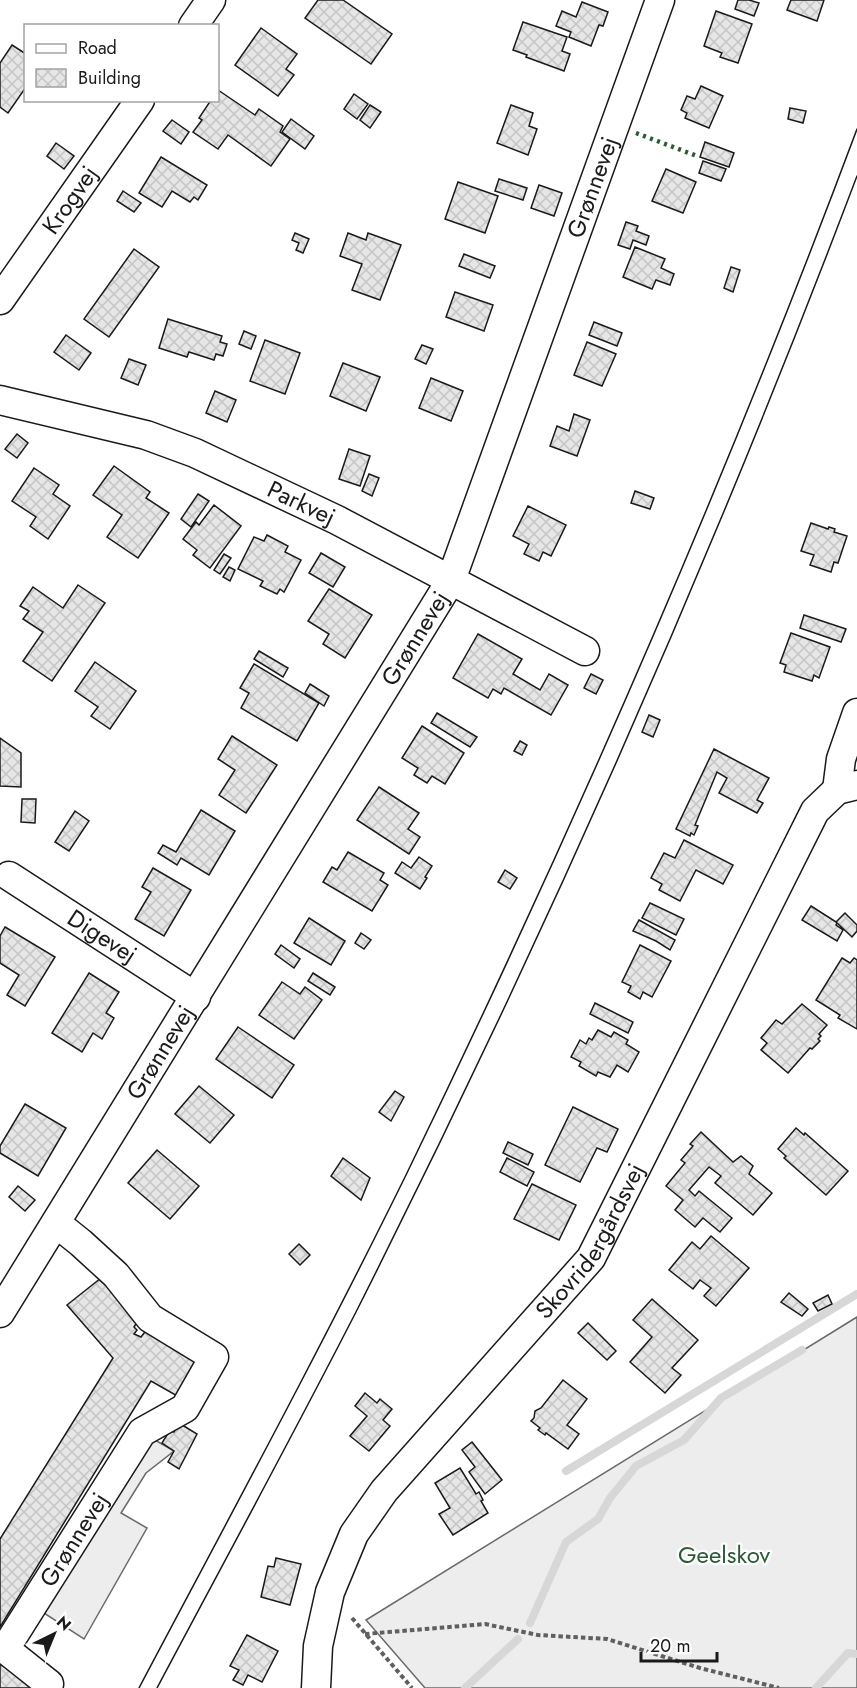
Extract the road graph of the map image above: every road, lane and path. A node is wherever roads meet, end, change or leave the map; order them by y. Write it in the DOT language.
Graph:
graph roads {
  1 [pos="211,0"];
  2 [pos="660,0"];
  3 [pos="194,24"];
  4 [pos="139,102"];
  5 [pos="0,300"];
  6 [pos="0,400"];
  7 [pos="451,580"];
  8 [pos="585,651"];
  9 [pos="857,713"];
  10 [pos="847,787"];
  11 [pos="9,876"];
  12 [pos="196,997"];
  13 [pos="56,1223"];
  14 [pos="1,1308"];
  15 [pos="330,1592"];
  16 [pos="366,1634"];
  17 [pos="47,1688"];
  18 [pos="316,1688"];
  19 [pos="412,1688"];
  20 [pos="778,1688"];
  1 -- 3 [label="street"];
  2 -- 7 [label="street, Grønnevej"];
  4 -- 5 [label="street, Krogvej"];
  6 -- 7 [label="street, Parkvej"];
  7 -- 8 [label="street, Parkvej"];
  7 -- 12 [label="street, Grønnevej"];
  9 -- 10 [label="street"];
  10 -- 15 [label="street, Skovridergårdsvej"];
  11 -- 12 [label="street, Digevej"];
  12 -- 13 [label="street, Grønnevej"];
  13 -- 14 [label="street, Grønnevej"];
  13 -- 17 [label="street, Grønnevej"];
  15 -- 16 [label="path"];
  15 -- 18 [label="street, Skovridergårdsvej"];
  16 -- 19 [label="path"];
  16 -- 20 [label="path"];
}
